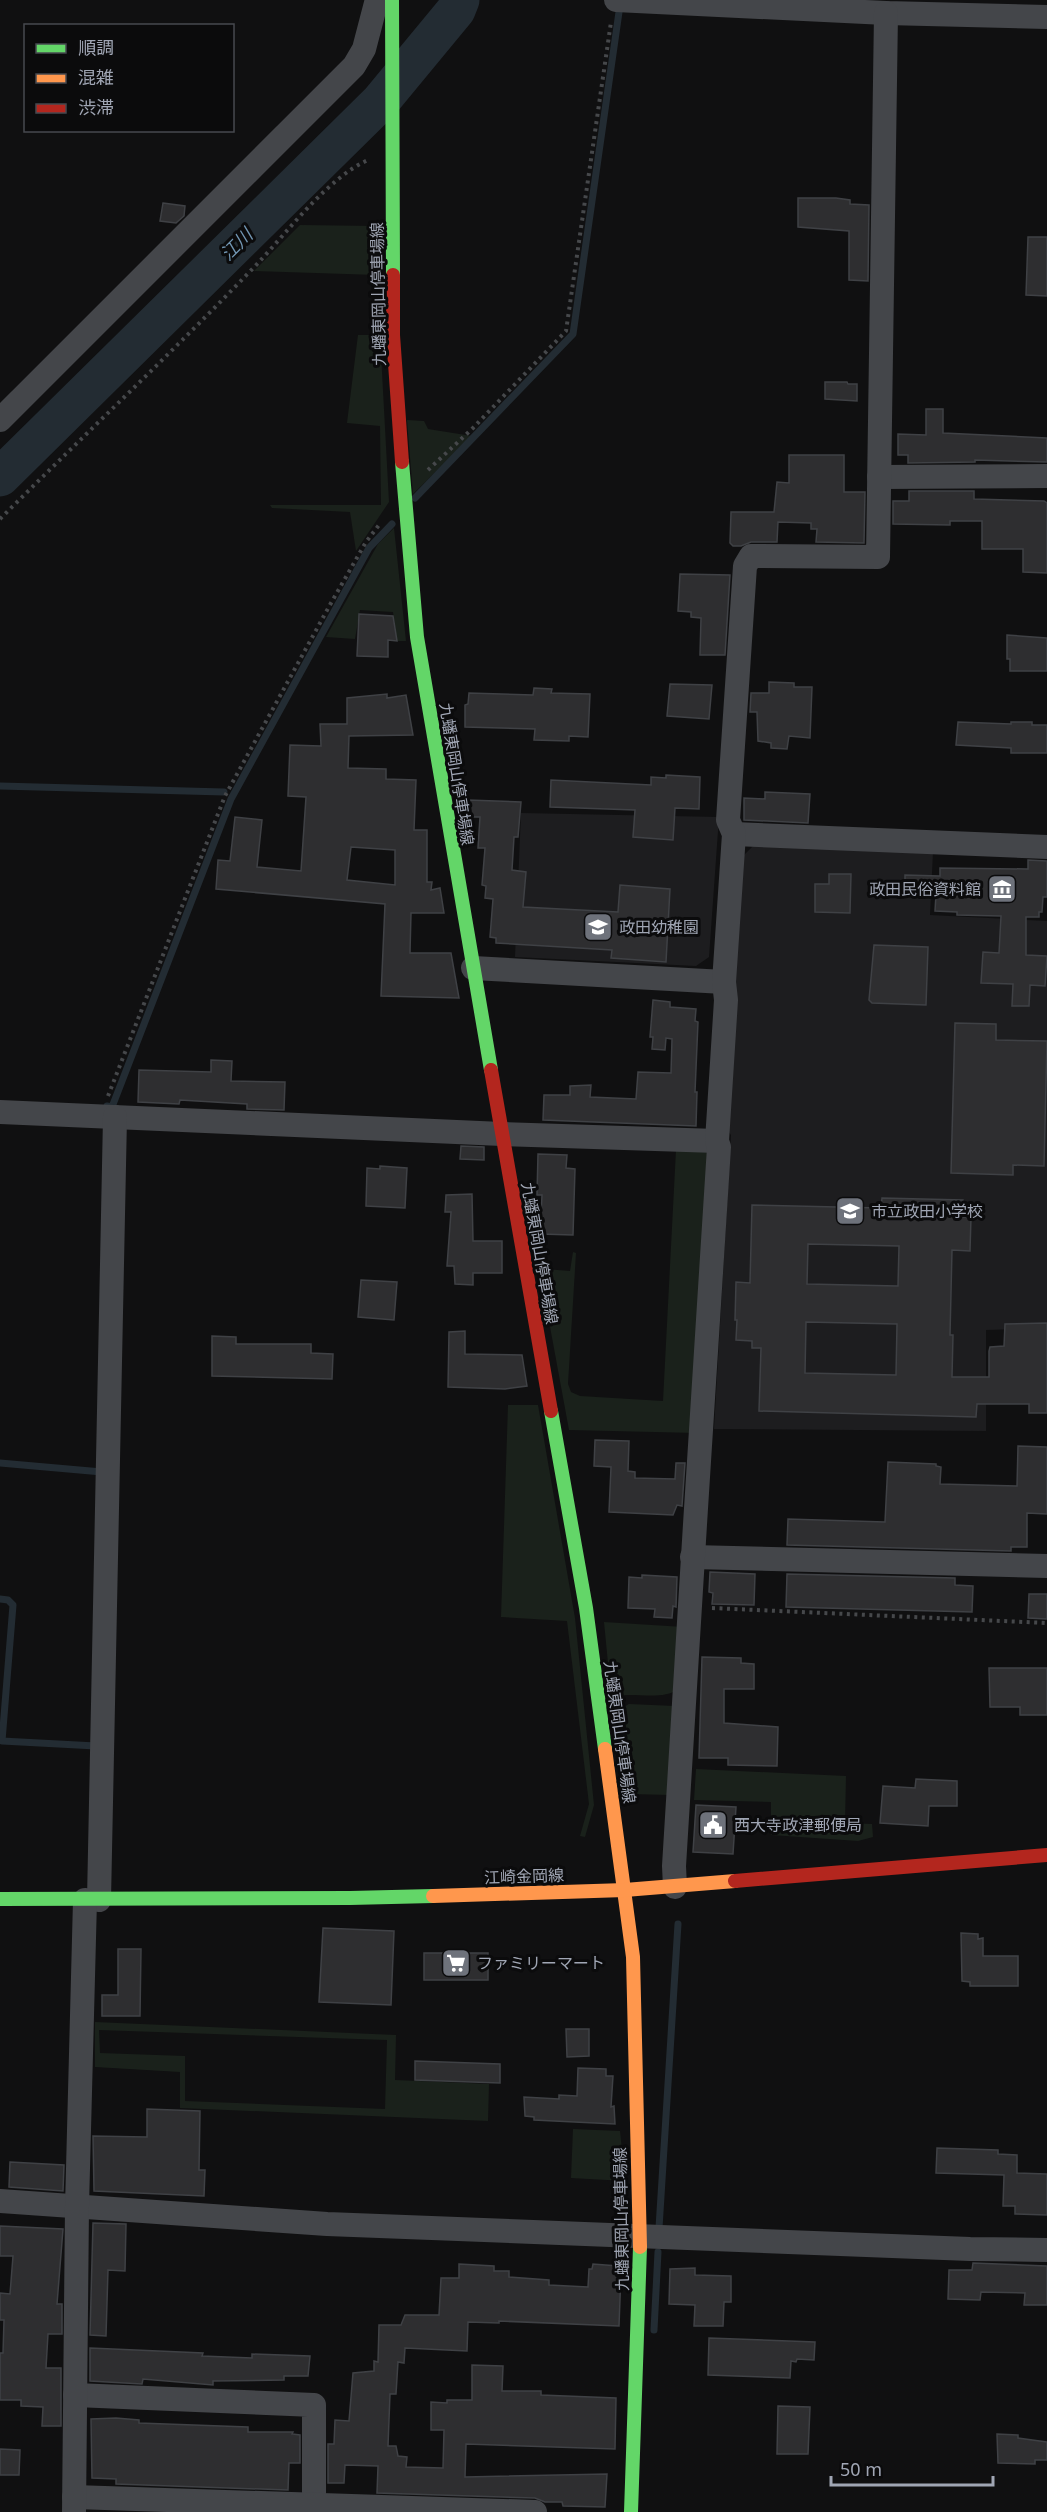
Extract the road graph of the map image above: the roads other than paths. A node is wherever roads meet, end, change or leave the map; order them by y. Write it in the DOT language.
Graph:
graph roads {
  1 [pos="382,0"];
  2 [pos="392,0"];
  3 [pos="614,10"];
  4 [pos="891,13"];
  5 [pos="1047,17"];
  6 [pos="0,420"];
  7 [pos="1047,476"];
  8 [pos="883,477"];
  9 [pos="734,834"];
  10 [pos="1047,847"];
  11 [pos="473,968"];
  12 [pos="724,982"];
  13 [pos="111,1111"];
  14 [pos="0,1112"];
  15 [pos="502,1134"];
  16 [pos="717,1141"];
  17 [pos="698,1557"];
  18 [pos="1047,1566"];
  19 [pos="1047,1855"];
  20 [pos="675,1887"];
  21 [pos="626,1890"];
  22 [pos="0,1899"];
  23 [pos="92,1900"];
  24 [pos="0,2201"];
  25 [pos="77,2207"];
  26 [pos="639,2236"];
  27 [pos="1047,2250"];
  28 [pos="80,2395"];
  29 [pos="77,2501"];
  30 [pos="314,2505"];
  31 [pos="535,2512"];
  32 [pos="631,2512"];
  1 -- 6 [label="street"];
  2 -- 11 [label="main road, 九蟠東岡山停車場線"];
  3 -- 4 [label="street"];
  4 -- 5 [label="street"];
  4 -- 8 [label="street"];
  7 -- 8 [label="street"];
  8 -- 9 [label="street"];
  9 -- 10 [label="street"];
  9 -- 12 [label="street"];
  11 -- 12 [label="street"];
  11 -- 15 [label="main road, 九蟠東岡山停車場線"];
  12 -- 16 [label="street"];
  13 -- 14 [label="street"];
  13 -- 15 [label="street"];
  13 -- 23 [label="street"];
  15 -- 16 [label="street"];
  15 -- 21 [label="main road, 九蟠東岡山停車場線"];
  16 -- 17 [label="street"];
  17 -- 18 [label="street"];
  17 -- 20 [label="street"];
  19 -- 20 [label="main road, 江崎金岡線"];
  20 -- 21 [label="main road, 江崎金岡線"];
  21 -- 23 [label="main road, 江崎金岡線"];
  21 -- 26 [label="main road, 九蟠東岡山停車場線"];
  22 -- 23 [label="main road, 江崎金岡線"];
  23 -- 25 [label="street"];
  24 -- 25 [label="street"];
  25 -- 26 [label="street"];
  25 -- 28 [label="street"];
  26 -- 27 [label="street"];
  26 -- 32 [label="main road, 九蟠東岡山停車場線"];
  28 -- 29 [label="street"];
  28 -- 30 [label="street"];
  29 -- 30 [label="street"];
  30 -- 31 [label="street"];
}
